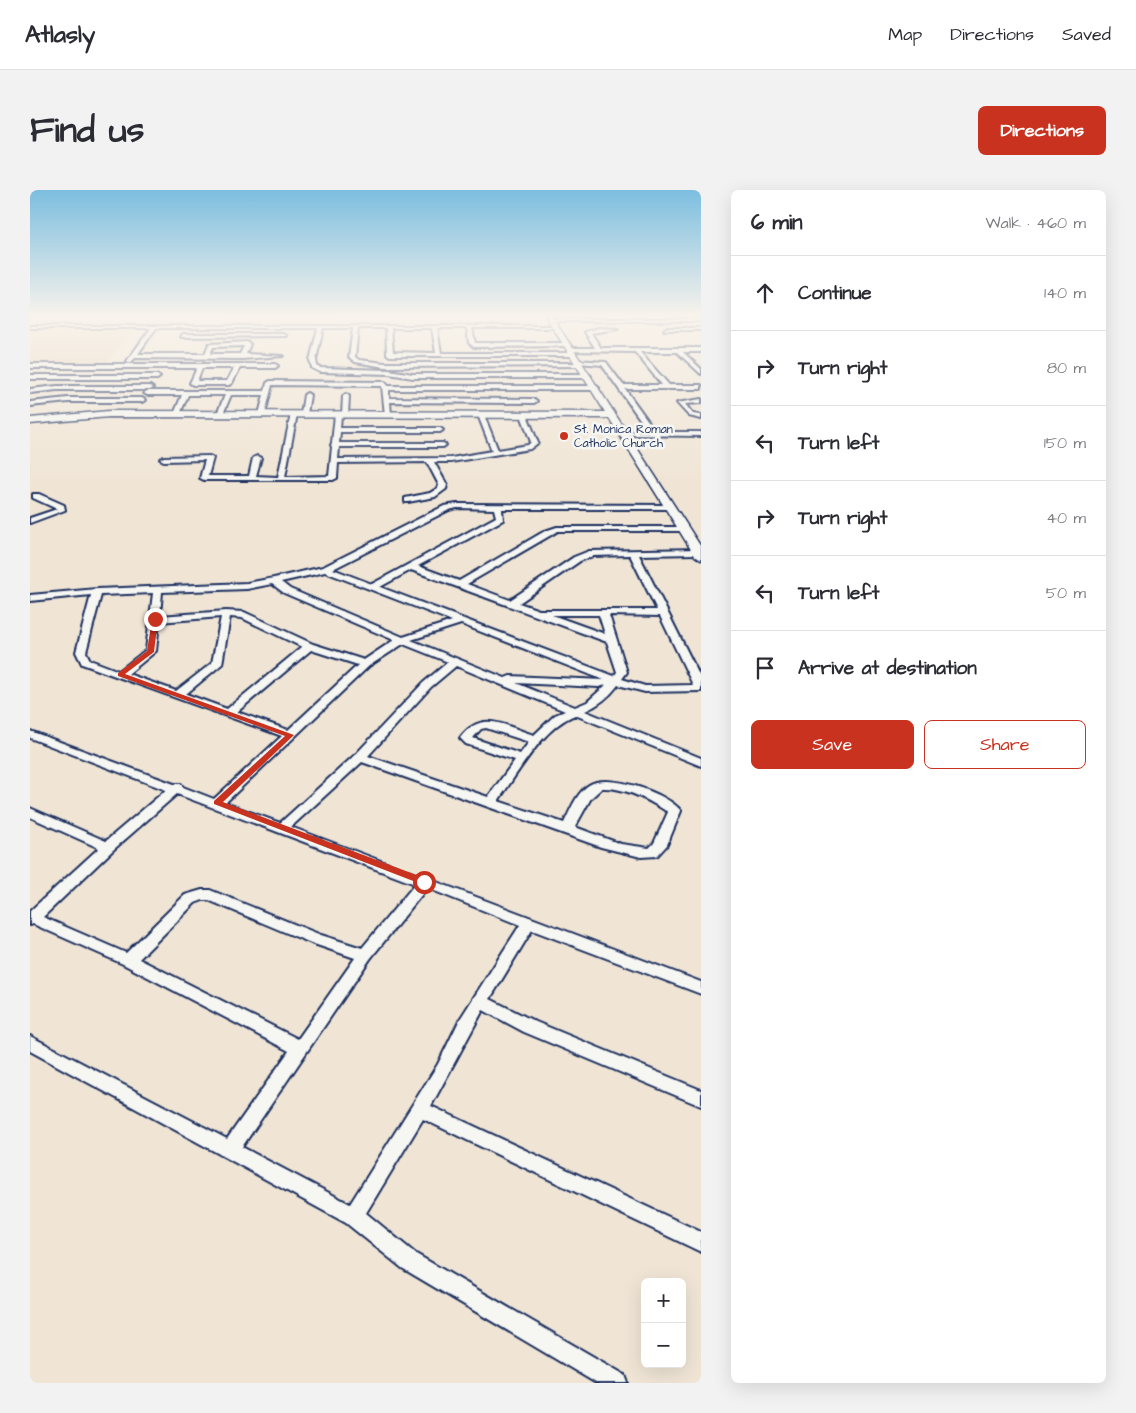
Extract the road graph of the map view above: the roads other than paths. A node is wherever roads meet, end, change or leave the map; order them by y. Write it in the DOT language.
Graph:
graph roads {
  1 [pos="161,371"];
  2 [pos="198,371"];
  3 [pos="236,371"];
  4 [pos="274,371"];
  5 [pos="343,371"];
  6 [pos="585,371"];
  7 [pos="609,371"];
  8 [pos="653,371"];
  9 [pos="588,376"];
  10 [pos="30,377"];
  11 [pos="157,377"];
  12 [pos="270,382"];
  13 [pos="622,387"];
  14 [pos="667,387"];
  15 [pos="698,387"];
  16 [pos="387,388"];
  17 [pos="527,388"];
  18 [pos="596,388"];
  19 [pos="148,390"];
  20 [pos="30,391"];
  21 [pos="186,393"];
  22 [pos="229,393"];
  23 [pos="266,393"];
  24 [pos="307,395"];
  25 [pos="701,395"];
  26 [pos="346,396"];
  27 [pos="142,400"];
  28 [pos="387,400"];
  29 [pos="534,401"];
  30 [pos="701,401"];
  31 [pos="30,404"];
  32 [pos="135,414"];
  33 [pos="177,414"];
  34 [pos="220,414"];
  35 [pos="262,414"];
  36 [pos="299,414"];
  37 [pos="388,414"];
  38 [pos="439,414"];
  39 [pos="341,415"];
  40 [pos="481,415"];
  41 [pos="524,415"];
  42 [pos="540,415"];
  43 [pos="613,415"];
  44 [pos="701,417"];
  45 [pos="30,422"];
  46 [pos="336,430"];
  47 [pos="440,430"];
  48 [pos="625,434"];
  49 [pos="654,434"];
  50 [pos="701,434"];
  51 [pos="334,445"];
  52 [pos="442,445"];
  53 [pos="496,453"];
  54 [pos="257,458"];
  55 [pos="164,459"];
  56 [pos="451,460"];
  57 [pos="334,461"];
  58 [pos="430,462"];
  59 [pos="252,479"];
  60 [pos="282,479"];
  61 [pos="32,495"];
  62 [pos="408,500"];
  63 [pos="498,506"];
  64 [pos="670,507"];
  65 [pos="30,521"];
  66 [pos="683,529"];
  67 [pos="632,552"];
  68 [pos="699,554"];
  69 [pos="411,567"];
  70 [pos="326,569"];
  71 [pos="274,581"];
  72 [pos="461,584"];
  73 [pos="373,587"];
  74 [pos="158,589"];
  75 [pos="97,592"];
  76 [pos="30,598"];
  77 [pos="512,603"];
  78 [pos="536,612"];
  79 [pos="603,612"];
  80 [pos="663,613"];
  81 [pos="226,614"];
  82 [pos="155,619"];
  83 [pos="462,621"];
  84 [pos="402,640"];
  85 [pos="612,640"];
  86 [pos="309,646"];
  87 [pos="456,661"];
  88 [pos="366,664"];
  89 [pos="120,675"];
  90 [pos="498,678"];
  91 [pos="615,680"];
  92 [pos="700,688"];
  93 [pos="178,695"];
  94 [pos="575,710"];
  95 [pos="229,713"];
  96 [pos="30,734"];
  97 [pos="290,735"];
  98 [pos="536,740"];
  99 [pos="360,757"];
  100 [pos="522,758"];
  101 [pos="701,762"];
  102 [pos="177,788"];
  103 [pos="217,803"];
  104 [pos="490,803"];
  105 [pos="30,812"];
  106 [pos="282,828"];
  107 [pos="567,829"];
  108 [pos="108,847"];
  109 [pos="424,882"];
  110 [pos="31,919"];
  111 [pos="529,924"];
  112 [pos="365,955"];
  113 [pos="128,960"];
  114 [pos="701,988"];
  115 [pos="481,1002"];
  116 [pos="30,1043"];
  117 [pos="300,1048"];
  118 [pos="701,1098"];
  119 [pos="420,1109"];
  120 [pos="230,1150"];
  121 [pos="353,1216"];
  122 [pos="701,1242"];
  123 [pos="617,1383"];
  1 -- 11 [label="street"];
  2 -- 3 [label="street"];
  4 -- 12 [label="street"];
  5 -- 9 [label="street"];
  6 -- 9 [label="street"];
  7 -- 13 [label="street"];
  8 -- 14 [label="street"];
  9 -- 18 [label="street"];
  10 -- 11 [label="street"];
  11 -- 19 [label="street"];
  12 -- 16 [label="street"];
  12 -- 23 [label="street"];
  13 -- 14 [label="street"];
  13 -- 49 [label="street"];
  14 -- 15 [label="street"];
  15 -- 25 [label="street"];
  16 -- 17 [label="street"];
  16 -- 28 [label="street"];
  17 -- 18 [label="street"];
  17 -- 29 [label="street"];
  18 -- 43 [label="street"];
  19 -- 20 [label="street"];
  19 -- 21 [label="street"];
  19 -- 27 [label="street"];
  21 -- 22 [label="street"];
  21 -- 33 [label="street"];
  22 -- 23 [label="street"];
  22 -- 34 [label="street"];
  23 -- 35 [label="street"];
  24 -- 36 [label="street"];
  26 -- 39 [label="street"];
  27 -- 31 [label="street"];
  27 -- 32 [label="street"];
  28 -- 29 [label="street"];
  28 -- 37 [label="street"];
  29 -- 42 [label="street"];
  30 -- 44 [label="street"];
  32 -- 33 [label="street"];
  32 -- 45 [label="street"];
  33 -- 34 [label="street"];
  34 -- 35 [label="street"];
  35 -- 36 [label="street"];
  36 -- 39 [label="street"];
  36 -- 60 [label="street"];
  37 -- 38 [label="street"];
  37 -- 39 [label="street"];
  38 -- 40 [label="street"];
  38 -- 47 [label="street"];
  39 -- 46 [label="street"];
  40 -- 41 [label="street"];
  40 -- 53 [label="street"];
  41 -- 42 [label="street"];
  41 -- 53 [label="street"];
  42 -- 43 [label="street"];
  43 -- 48 [label="street"];
  46 -- 47 [label="street"];
  46 -- 51 [label="street"];
  47 -- 52 [label="street"];
  48 -- 49 [label="street"];
  48 -- 64 [label="street"];
  49 -- 50 [label="street"];
  51 -- 52 [label="street"];
  51 -- 57 [label="street"];
  52 -- 56 [label="street"];
  53 -- 56 [label="street"];
  54 -- 59 [label="street"];
  55 -- 59 [label="street"];
  56 -- 58 [label="street"];
  57 -- 58 [label="street"];
  57 -- 60 [label="street"];
  58 -- 62 [label="street"];
  59 -- 60 [label="street"];
  61 -- 65 [label="street"];
  63 -- 64 [label="street"];
  63 -- 69 [label="street"];
  63 -- 70 [label="street"];
  64 -- 66 [label="street"];
  66 -- 68 [label="street"];
  66 -- 72 [label="street"];
  67 -- 68 [label="street"];
  67 -- 77 [label="street"];
  67 -- 80 [label="street"];
  69 -- 72 [label="street"];
  69 -- 73 [label="street"];
  70 -- 71 [label="street"];
  70 -- 73 [label="street"];
  71 -- 74 [label="street"];
  71 -- 84 [label="street"];
  72 -- 77 [label="street"];
  73 -- 83 [label="street"];
  74 -- 75 [label="street"];
  74 -- 82 [label="street"];
  75 -- 76 [label="street"];
  75 -- 89 [label="street"];
  77 -- 78 [label="street"];
  78 -- 79 [label="street"];
  78 -- 85 [label="street"];
  79 -- 80 [label="street"];
  79 -- 85 [label="street"];
  80 -- 92 [label="street"];
  81 -- 82 [label="street"];
  81 -- 86 [label="street"];
  81 -- 93 [label="street"];
  82 -- 89 [label="street"];
  83 -- 84 [label="street"];
  83 -- 91 [label="street"];
  84 -- 87 [label="street"];
  84 -- 88 [label="street"];
  85 -- 91 [label="street"];
  86 -- 88 [label="street"];
  86 -- 95 [label="street"];
  87 -- 90 [label="street"];
  87 -- 99 [label="street"];
  88 -- 97 [label="street"];
  89 -- 93 [label="street"];
  90 -- 91 [label="street"];
  90 -- 94 [label="street"];
  91 -- 92 [label="street"];
  91 -- 94 [label="street"];
  93 -- 95 [label="street"];
  94 -- 98 [label="street"];
  94 -- 101 [label="street"];
  95 -- 97 [label="street"];
  96 -- 102 [label="street"];
  97 -- 103 [label="street"];
  98 -- 100 [label="street"];
  98 -- 100 [label="street"];
  99 -- 104 [label="street"];
  99 -- 106 [label="street"];
  100 -- 104 [label="street"];
  102 -- 103 [label="street"];
  102 -- 108 [label="street"];
  103 -- 106 [label="street"];
  104 -- 107 [label="street"];
  105 -- 108 [label="street"];
  106 -- 109 [label="street"];
  107 -- 107 [label="street"];
  108 -- 110 [label="street"];
  109 -- 111 [label="street"];
  109 -- 112 [label="street"];
  110 -- 113 [label="street"];
  111 -- 114 [label="street"];
  111 -- 115 [label="street"];
  112 -- 113 [label="street"];
  112 -- 117 [label="street"];
  113 -- 117 [label="street"];
  115 -- 118 [label="street"];
  115 -- 119 [label="street"];
  116 -- 120 [label="street"];
  117 -- 120 [label="street"];
  119 -- 121 [label="street"];
  119 -- 122 [label="street"];
  120 -- 121 [label="street"];
  121 -- 123 [label="street"];
}
